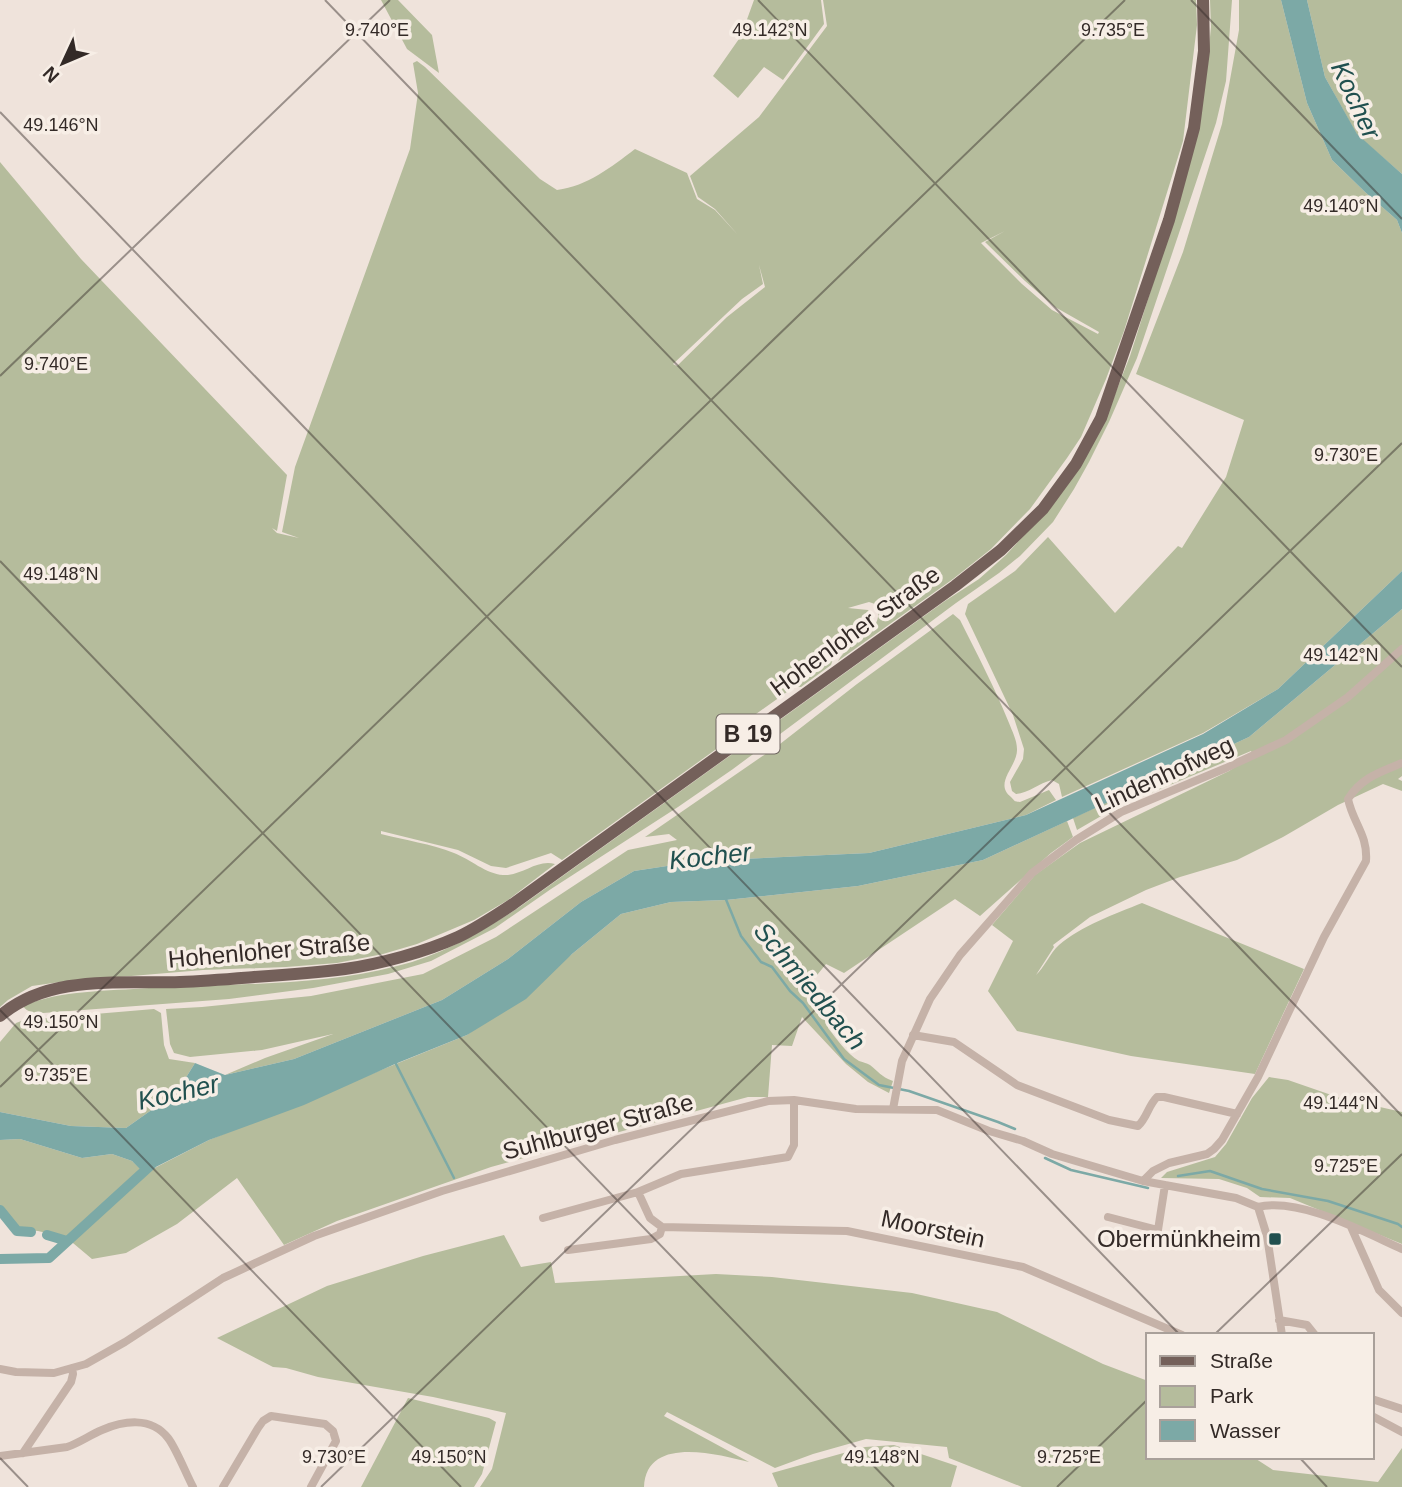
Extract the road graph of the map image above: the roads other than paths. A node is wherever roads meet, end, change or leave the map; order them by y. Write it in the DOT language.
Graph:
graph roads {
  1 [pos="1203,0"];
  2 [pos="1402,649"];
  3 [pos="1402,764"];
  4 [pos="0,1016"];
  5 [pos="913,1035"];
  6 [pos="794,1100"];
  7 [pos="893,1109"];
  8 [pos="1237,1114"];
  9 [pos="1143,1181"];
  10 [pos="1165,1185"];
  11 [pos="638,1192"];
  12 [pos="1258,1207"];
  13 [pos="1108,1217"];
  14 [pos="543,1218"];
  15 [pos="662,1227"];
  16 [pos="1351,1227"];
  17 [pos="1402,1249"];
  18 [pos="568,1250"];
  19 [pos="1402,1313"];
  20 [pos="1279,1320"];
  21 [pos="1177,1333"];
  22 [pos="1282,1333"];
  23 [pos="1313,1333"];
  24 [pos="72,1368"];
  25 [pos="0,1369"];
  26 [pos="1374,1400"];
  27 [pos="1402,1409"];
  28 [pos="1374,1417"];
  29 [pos="1402,1432"];
  30 [pos="23,1453"];
  31 [pos="0,1456"];
  32 [pos="193,1487"];
  33 [pos="223,1487"];
  34 [pos="311,1487"];
  1 -- 4 [label="main road, Hohenloher Straße / B 19"];
  2 -- 5 [label="street, Lindenhofweg"];
  3 -- 8 [label="street"];
  5 -- 7 [label="street, Lindenhofweg"];
  5 -- 8 [label="street"];
  6 -- 7 [label="street, Suhlburger Straße"];
  6 -- 11 [label="street"];
  6 -- 24 [label="street, Suhlburger Straße"];
  7 -- 9 [label="street, Suhlburger Straße"];
  8 -- 9 [label="street"];
  9 -- 10 [label="street, Suhlburger Straße"];
  10 -- 12 [label="street, Suhlburger Straße"];
  10 -- 13 [label="street"];
  11 -- 14 [label="street"];
  11 -- 15 [label="street"];
  12 -- 16 [label="street, Suhlburger Straße"];
  12 -- 20 [label="street"];
  15 -- 18 [label="street, Moorstein"];
  15 -- 21 [label="street, Moorstein"];
  16 -- 17 [label="street, Suhlburger Straße"];
  16 -- 19 [label="street"];
  20 -- 22 [label="street"];
  20 -- 23 [label="street"];
  24 -- 25 [label="street, Suhlburger Straße"];
  24 -- 30 [label="street"];
  26 -- 27 [label="street"];
  28 -- 29 [label="street"];
  30 -- 31 [label="street"];
  30 -- 32 [label="street"];
  33 -- 34 [label="street"];
}
